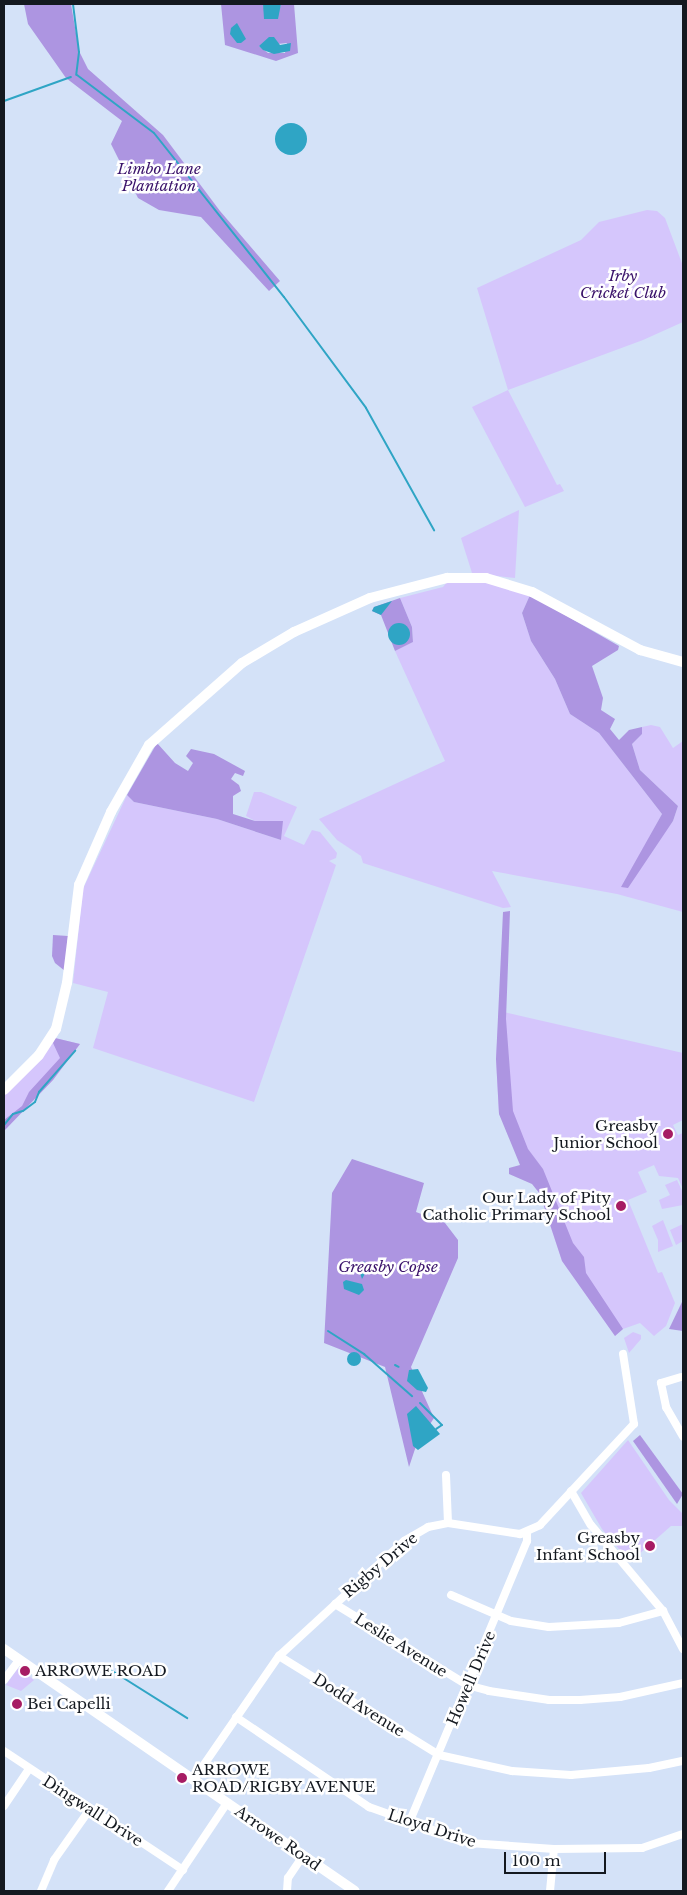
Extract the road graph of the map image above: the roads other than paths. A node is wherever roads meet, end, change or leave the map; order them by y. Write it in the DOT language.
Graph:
graph roads {
  1 [pos="683,662"];
  2 [pos="4,1090"];
  3 [pos="623,1354"];
  4 [pos="681,1377"];
  5 [pos="683,1436"];
  6 [pos="446,1475"];
  7 [pos="571,1491"];
  8 [pos="448,1523"];
  9 [pos="527,1533"];
  10 [pos="451,1595"];
  11 [pos="334,1604"];
  12 [pos="663,1611"];
  13 [pos="496,1616"];
  14 [pos="4,1649"];
  15 [pos="683,1650"];
  16 [pos="279,1656"];
  17 [pos="19,1660"];
  18 [pos="4,1680"];
  19 [pos="683,1683"];
  20 [pos="467,1685"];
  21 [pos="236,1717"];
  22 [pos="4,1752"];
  23 [pos="439,1755"];
  24 [pos="683,1761"];
  25 [pos="29,1769"];
  26 [pos="194,1779"];
  27 [pos="227,1803"];
  28 [pos="4,1806"];
  29 [pos="90,1809"];
  30 [pos="409,1823"];
  31 [pos="683,1834"];
  32 [pos="554,1849"];
  33 [pos="303,1856"];
  34 [pos="183,1870"];
  35 [pos="41,1891"];
  36 [pos="168,1891"];
  37 [pos="287,1891"];
  38 [pos="355,1891"];
  39 [pos="550,1891"];
  1 -- 2 [label="street"];
  3 -- 7 [label="street"];
  4 -- 5 [label="street"];
  6 -- 8 [label="street"];
  7 -- 9 [label="street"];
  7 -- 12 [label="street"];
  8 -- 9 [label="street, Rigby Drive"];
  8 -- 11 [label="street, Rigby Drive"];
  9 -- 13 [label="street, Howell Drive"];
  10 -- 13 [label="street"];
  11 -- 16 [label="street, Rigby Drive"];
  11 -- 20 [label="street, Leslie Avenue"];
  12 -- 13 [label="street"];
  12 -- 15 [label="street"];
  13 -- 20 [label="street, Howell Drive"];
  14 -- 17 [label="street, Arrowe Road"];
  16 -- 21 [label="street, Rigby Drive"];
  16 -- 23 [label="street, Dodd Avenue"];
  17 -- 18 [label="street"];
  17 -- 26 [label="street, Arrowe Road"];
  19 -- 20 [label="street, Leslie Avenue"];
  20 -- 23 [label="street, Howell Drive"];
  21 -- 26 [label="street, Rigby Drive"];
  21 -- 30 [label="street, Lloyd Drive"];
  22 -- 25 [label="street, Dingwall Drive"];
  23 -- 24 [label="street, Dodd Avenue"];
  23 -- 30 [label="street, Howell Drive"];
  25 -- 28 [label="street"];
  25 -- 29 [label="street, Dingwall Drive"];
  26 -- 27 [label="street, Arrowe Road"];
  27 -- 33 [label="street, Arrowe Road"];
  27 -- 34 [label="street"];
  29 -- 34 [label="street, Dingwall Drive"];
  29 -- 35 [label="street"];
  30 -- 32 [label="street, Lloyd Drive"];
  31 -- 32 [label="street, Lloyd Drive"];
  32 -- 39 [label="street"];
  33 -- 37 [label="street"];
  33 -- 38 [label="street, Arrowe Road"];
  34 -- 36 [label="street"];
}
